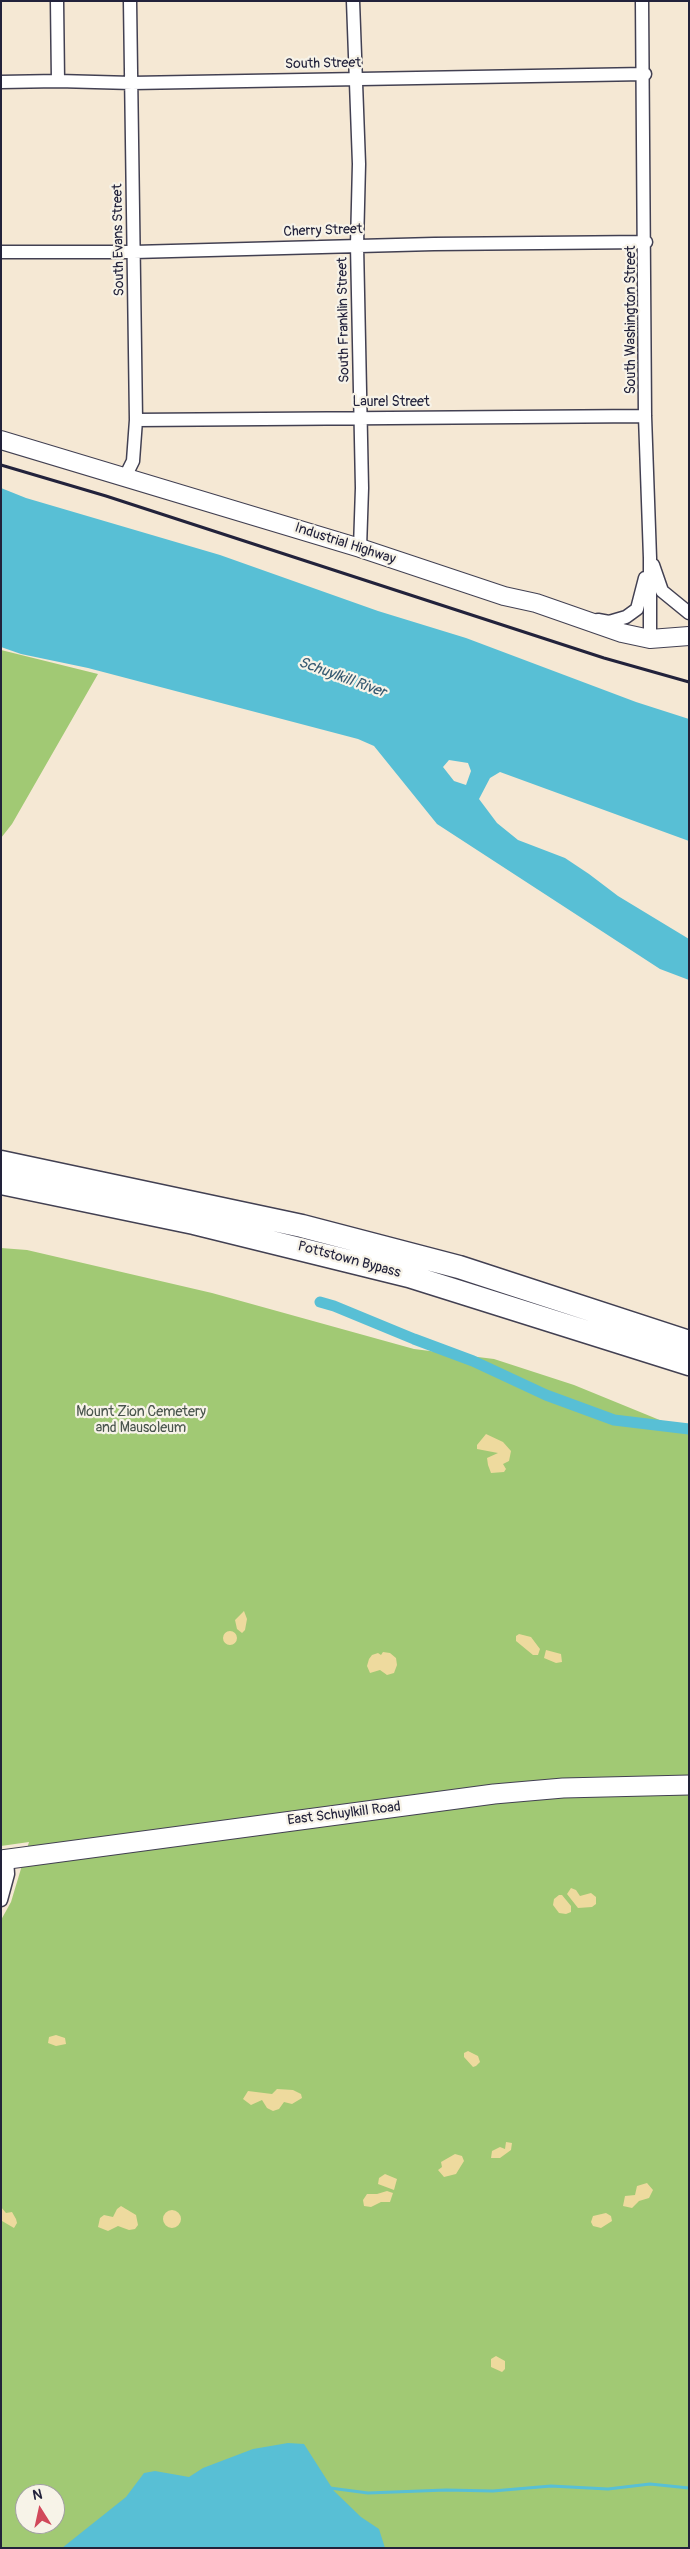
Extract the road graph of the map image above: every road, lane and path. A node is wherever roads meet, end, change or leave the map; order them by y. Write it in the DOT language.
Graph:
graph roads {
  1 [pos="56,1"];
  2 [pos="130,1"];
  3 [pos="353,1"];
  4 [pos="642,1"];
  5 [pos="645,74"];
  6 [pos="356,79"];
  7 [pos="58,80"];
  8 [pos="1,82"];
  9 [pos="132,83"];
  10 [pos="646,242"];
  11 [pos="357,245"];
  12 [pos="1,252"];
  13 [pos="134,252"];
  14 [pos="646,416"];
  15 [pos="360,417"];
  16 [pos="136,420"];
  17 [pos="1,440"];
  18 [pos="126,477"];
  19 [pos="360,548"];
  20 [pos="650,558"];
  21 [pos="689,613"];
  22 [pos="571,615"];
  23 [pos="689,636"];
  24 [pos="650,639"];
  25 [pos="1,1152"];
  26 [pos="1,1162"];
  27 [pos="46,1171"];
  28 [pos="1,1184"];
  29 [pos="689,1342"];
  30 [pos="689,1364"];
  31 [pos="689,1785"];
  32 [pos="4,1859"];
  33 [pos="1,1900"];
  1 -- 7 [label="street"];
  2 -- 9 [label="street, South Evans Street"];
  3 -- 6 [label="street, South Franklin Street"];
  4 -- 5 [label="street, South Washington Street"];
  5 -- 6 [label="street, South Street"];
  5 -- 10 [label="street, South Washington Street"];
  6 -- 9 [label="street, South Street"];
  6 -- 11 [label="street, South Franklin Street"];
  7 -- 8 [label="street, South Street"];
  7 -- 9 [label="street, South Street"];
  9 -- 13 [label="street, South Evans Street"];
  10 -- 11 [label="street, Cherry Street"];
  10 -- 14 [label="street, South Washington Street"];
  11 -- 13 [label="street, Cherry Street"];
  11 -- 15 [label="street, South Franklin Street"];
  12 -- 13 [label="street, Cherry Street"];
  13 -- 16 [label="street, South Evans Street"];
  14 -- 15 [label="street, Laurel Street"];
  14 -- 20 [label="street, South Washington Street"];
  15 -- 16 [label="street, Laurel Street"];
  15 -- 19 [label="street, South Franklin Street"];
  16 -- 18 [label="street, South Evans Street"];
  17 -- 18 [label="street, Industrial Highway"];
  18 -- 19 [label="street, Industrial Highway"];
  19 -- 22 [label="street, Industrial Highway"];
  20 -- 21 [label="street"];
  20 -- 22 [label="street"];
  20 -- 24 [label="street, South Washington Street"];
  22 -- 24 [label="street, Industrial Highway"];
  23 -- 24 [label="street, Industrial Highway"];
  25 -- 27 [label="highway"];
  26 -- 27 [label="highway, Pottstown Bypass"];
  27 -- 29 [label="highway, Pottstown Bypass"];
  28 -- 30 [label="highway, Pottstown Bypass"];
  31 -- 32 [label="main road, East Schuylkill Road"];
  32 -- 33 [label="street"];
}
